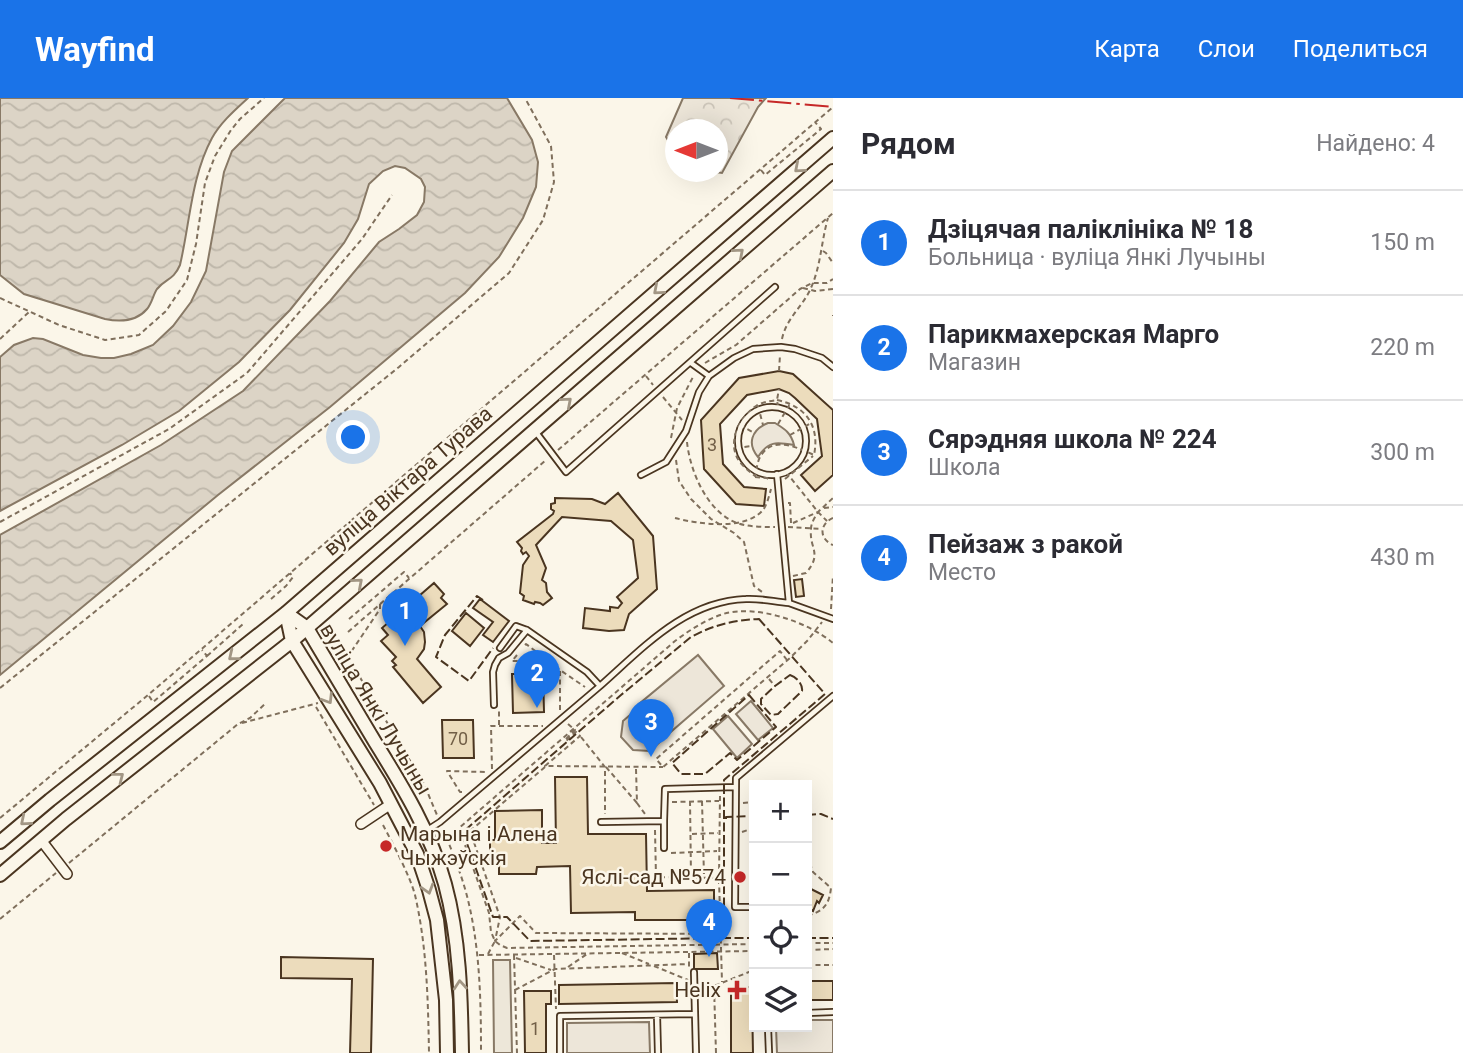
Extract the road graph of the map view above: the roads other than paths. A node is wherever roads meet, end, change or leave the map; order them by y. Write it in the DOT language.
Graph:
graph roads {
  1 [pos="833,138"];
  2 [pos="833,172"];
  3 [pos="775,287"];
  4 [pos="691,363"];
  5 [pos="833,367"];
  6 [pos="709,376"];
  7 [pos="534,430"];
  8 [pos="777,474"];
  9 [pos="641,475"];
  10 [pos="789,603"];
  11 [pos="286,613"];
  12 [pos="833,619"];
  13 [pos="307,628"];
  14 [pos="527,630"];
  15 [pos="292,641"];
  16 [pos="500,648"];
  17 [pos="600,686"];
  18 [pos="833,696"];
  19 [pos="494,705"];
  20 [pos="736,787"];
  21 [pos="391,804"];
  22 [pos="664,821"];
  23 [pos="603,822"];
  24 [pos="362,824"];
  25 [pos="425,831"];
  26 [pos="41,841"];
  27 [pos="0,842"];
  28 [pos="666,850"];
  29 [pos="65,871"];
  30 [pos="0,875"];
  31 [pos="749,907"];
  32 [pos="694,972"];
  33 [pos="833,1012"];
  34 [pos="812,1013"];
  35 [pos="695,1014"];
  36 [pos="657,1015"];
  37 [pos="768,1032"];
  38 [pos="447,1053"];
  39 [pos="462,1053"];
  40 [pos="560,1053"];
  41 [pos="658,1053"];
  42 [pos="696,1053"];
  43 [pos="769,1053"];
  1 -- 11 [label="main road, вуліца Віктара Турава, one-way"];
  7 -- 2 [label="main road, вуліца Віктара Турава, one-way"];
  3 -- 4 [label="lane"];
  4 -- 6 [label="lane"];
  4 -- 7 [label="lane"];
  5 -- 6 [label="lane"];
  6 -- 9 [label="lane"];
  13 -- 7 [label="main road, вуліца Віктара Турава, one-way"];
  8 -- 8 [label="lane"];
  8 -- 10 [label="lane"];
  10 -- 12 [label="lane"];
  10 -- 17 [label="lane"];
  11 -- 13 [label="main road, вуліца Янкі Лучыны"];
  11 -- 15 [label="main road, вуліца Янкі Лучыны"];
  11 -- 27 [label="main road, вуліца Віктара Турава, one-way"];
  13 -- 15 [label="main road, вуліца Віктара Турава"];
  13 -- 25 [label="main road, вуліца Янкі Лучыны"];
  14 -- 16 [label="lane"];
  14 -- 17 [label="lane"];
  14 -- 19 [label="lane"];
  15 -- 21 [label="main road, вуліца Янкі Лучыны, one-way"];
  26 -- 15 [label="main road, вуліца Віктара Турава, one-way"];
  17 -- 25 [label="lane"];
  18 -- 20 [label="lane"];
  20 -- 22 [label="lane"];
  20 -- 31 [label="lane"];
  21 -- 24 [label="street"];
  21 -- 38 [label="main road, вуліца Янкі Лучыны, one-way"];
  22 -- 23 [label="lane"];
  22 -- 28 [label="lane"];
  39 -- 25 [label="main road, вуліца Янкі Лучыны, one-way"];
  26 -- 29 [label="street"];
  26 -- 30 [label="main road, вуліца Віктара Турава"];
  32 -- 35 [label="lane"];
  33 -- 34 [label="lane"];
  35 -- 36 [label="lane"];
  35 -- 42 [label="lane"];
  36 -- 40 [label="lane"];
  36 -- 41 [label="lane"];
  37 -- 43 [label="lane"];
}
